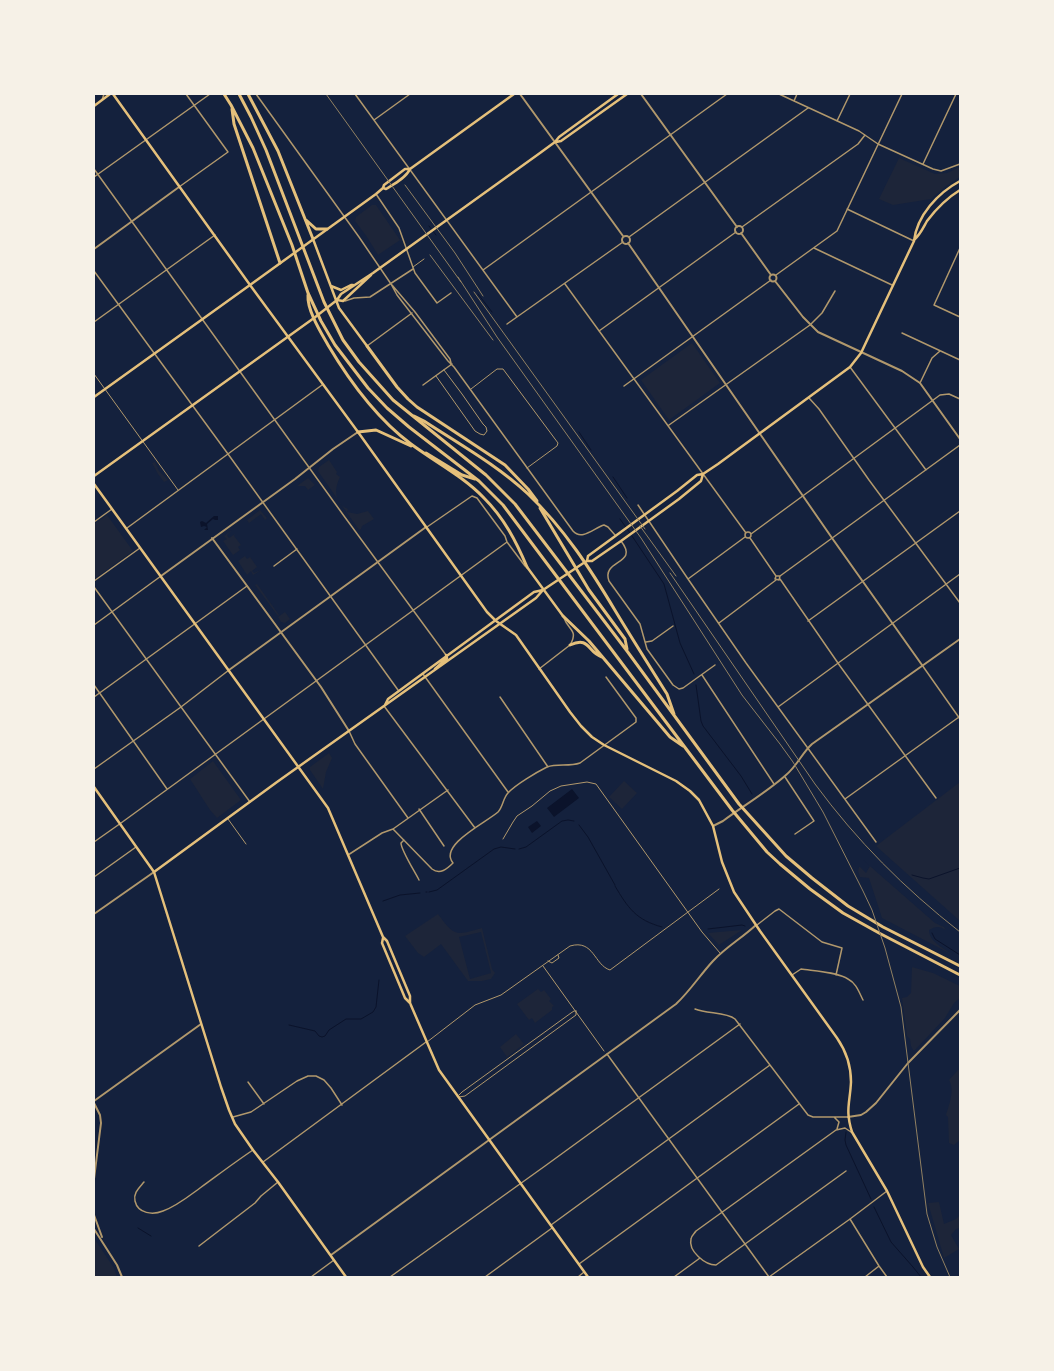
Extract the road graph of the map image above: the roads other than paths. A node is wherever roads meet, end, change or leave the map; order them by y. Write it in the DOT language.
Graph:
graph roads {
  1 [pos="104,94"];
  2 [pos="112,94"];
  3 [pos="186,94"];
  4 [pos="210,94"];
  5 [pos="224,94"];
  6 [pos="239,94"];
  7 [pos="248,94"];
  8 [pos="256,94"];
  9 [pos="356,94"];
  10 [pos="410,94"];
  11 [pos="514,94"];
  12 [pos="520,94"];
  13 [pos="618,94"];
  14 [pos="627,94"];
  15 [pos="641,94"];
  16 [pos="727,94"];
  17 [pos="779,94"];
  18 [pos="797,94"];
  19 [pos="850,94"];
  20 [pos="902,94"];
  21 [pos="956,94"];
  22 [pos="101,100"];
  23 [pos="794,101"];
  24 [pos="194,104"];
  25 [pos="231,105"];
  26 [pos="94,106"];
  27 [pos="808,108"];
  28 [pos="374,120"];
  29 [pos="837,121"];
  30 [pos="670,135"];
  31 [pos="866,135"];
  32 [pos="145,140"];
  33 [pos="555,142"];
  34 [pos="878,144"];
  35 [pos="923,164"];
  36 [pos="960,164"];
  37 [pos="94,169"];
  38 [pos="410,169"];
  39 [pos="98,174"];
  40 [pos="94,177"];
  41 [pos="960,181"];
  42 [pos="705,182"];
  43 [pos="179,187"];
  44 [pos="383,188"];
  45 [pos="960,190"];
  46 [pos="591,192"];
  47 [pos="376,194"];
  48 [pos="847,209"];
  49 [pos="344,216"];
  50 [pos="306,220"];
  51 [pos="132,222"];
  52 [pos="736,226"];
  53 [pos="742,227"];
  54 [pos="327,229"];
  55 [pos="736,232"];
  56 [pos="741,233"];
  57 [pos="215,235"];
  58 [pos="623,236"];
  59 [pos="629,237"];
  60 [pos="313,239"];
  61 [pos="914,241"];
  62 [pos="623,242"];
  63 [pos="628,243"];
  64 [pos="814,248"];
  65 [pos="960,248"];
  66 [pos="94,249"];
  67 [pos="424,259"];
  68 [pos="280,263"];
  69 [pos="413,268"];
  70 [pos="166,270"];
  71 [pos="483,270"];
  72 [pos="94,271"];
  73 [pos="373,273"];
  74 [pos="772,275"];
  75 [pos="776,275"];
  76 [pos="771,280"];
  77 [pos="775,280"];
  78 [pos="391,284"];
  79 [pos="565,284"];
  80 [pos="250,285"];
  81 [pos="330,285"];
  82 [pos="354,285"];
  83 [pos="892,285"];
  84 [pos="660,288"];
  85 [pos="835,291"];
  86 [pos="308,293"];
  87 [pos="451,293"];
  88 [pos="337,300"];
  89 [pos="343,301"];
  90 [pos="118,304"];
  91 [pos="415,312"];
  92 [pos="412,314"];
  93 [pos="517,317"];
  94 [pos="960,317"];
  95 [pos="203,320"];
  96 [pos="94,322"];
  97 [pos="507,324"];
  98 [pos="810,325"];
  99 [pos="599,331"];
  100 [pos="902,333"];
  101 [pos="693,336"];
  102 [pos="287,337"];
  103 [pos="367,346"];
  104 [pos="940,351"];
  105 [pos="861,353"];
  106 [pos="154,354"];
  107 [pos="960,360"];
  108 [pos="452,364"];
  109 [pos="850,367"];
  110 [pos="444,370"];
  111 [pos="239,371"];
  112 [pos="94,374"];
  113 [pos="436,376"];
  114 [pos="634,379"];
  115 [pos="920,383"];
  116 [pos="423,385"];
  117 [pos="726,385"];
  118 [pos="322,386"];
  119 [pos="624,386"];
  120 [pos="105,389"];
  121 [pos="470,389"];
  122 [pos="94,397"];
  123 [pos="809,398"];
  124 [pos="960,399"];
  125 [pos="933,401"];
  126 [pos="192,405"];
  127 [pos="409,414"];
  128 [pos="276,420"];
  129 [pos="668,426"];
  130 [pos="895,428"];
  131 [pos="358,432"];
  132 [pos="760,432"];
  133 [pos="960,439"];
  134 [pos="142,441"];
  135 [pos="960,445"];
  136 [pos="228,454"];
  137 [pos="854,459"];
  138 [pos="309,468"];
  139 [pos="527,468"];
  140 [pos="926,470"];
  141 [pos="703,474"];
  142 [pos="94,476"];
  143 [pos="479,481"];
  144 [pos="94,484"];
  145 [pos="178,490"];
  146 [pos="803,495"];
  147 [pos="884,500"];
  148 [pos="263,502"];
  149 [pos="638,505"];
  150 [pos="113,509"];
  151 [pos="960,511"];
  152 [pos="94,522"];
  153 [pos="426,527"];
  154 [pos="126,528"];
  155 [pos="746,533"];
  156 [pos="751,534"];
  157 [pos="615,535"];
  158 [pos="745,537"];
  159 [pos="212,538"];
  160 [pos="750,538"];
  161 [pos="832,538"];
  162 [pos="621,541"];
  163 [pos="508,542"];
  164 [pos="915,543"];
  165 [pos="140,548"];
  166 [pos="297,549"];
  167 [pos="586,561"];
  168 [pos="378,563"];
  169 [pos="274,566"];
  170 [pos="527,567"];
  171 [pos="960,574"];
  172 [pos="161,576"];
  173 [pos="461,576"];
  174 [pos="776,576"];
  175 [pos="780,576"];
  176 [pos="688,579"];
  177 [pos="780,579"];
  178 [pos="776,580"];
  179 [pos="94,581"];
  180 [pos="862,581"];
  181 [pos="946,584"];
  182 [pos="247,586"];
  183 [pos="94,587"];
  184 [pos="543,590"];
  185 [pos="331,597"];
  186 [pos="960,603"];
  187 [pos="413,611"];
  188 [pos="112,612"];
  189 [pos="563,616"];
  190 [pos="496,621"];
  191 [pos="808,621"];
  192 [pos="195,623"];
  193 [pos="719,623"];
  194 [pos="892,623"];
  195 [pos="500,624"];
  196 [pos="94,626"];
  197 [pos="673,626"];
  198 [pos="281,632"];
  199 [pos="960,639"];
  200 [pos="645,642"];
  201 [pos="365,645"];
  202 [pos="570,645"];
  203 [pos="627,651"];
  204 [pos="446,655"];
  205 [pos="603,657"];
  206 [pos="147,659"];
  207 [pos="838,663"];
  208 [pos="922,665"];
  209 [pos="715,666"];
  210 [pos="539,669"];
  211 [pos="229,670"];
  212 [pos="434,671"];
  213 [pos="423,673"];
  214 [pos="702,675"];
  215 [pos="426,677"];
  216 [pos="606,678"];
  217 [pos="316,681"];
  218 [pos="94,685"];
  219 [pos="399,690"];
  220 [pos="100,693"];
  221 [pos="402,695"];
  222 [pos="94,697"];
  223 [pos="500,697"];
  224 [pos="868,704"];
  225 [pos="384,706"];
  226 [pos="182,707"];
  227 [pos="778,707"];
  228 [pos="264,718"];
  229 [pos="676,718"];
  230 [pos="960,718"];
  231 [pos="350,731"];
  232 [pos="133,741"];
  233 [pos="604,745"];
  234 [pos="686,748"];
  235 [pos="808,748"];
  236 [pos="216,755"];
  237 [pos="906,756"];
  238 [pos="548,766"];
  239 [pos="299,767"];
  240 [pos="94,770"];
  241 [pos="785,777"];
  242 [pos="774,784"];
  243 [pos="94,787"];
  244 [pos="167,789"];
  245 [pos="448,790"];
  246 [pos="508,792"];
  247 [pos="936,798"];
  248 [pos="845,799"];
  249 [pos="250,802"];
  250 [pos="419,809"];
  251 [pos="228,818"];
  252 [pos="408,818"];
  253 [pos="121,823"];
  254 [pos="713,826"];
  255 [pos="475,828"];
  256 [pos="392,829"];
  257 [pos="795,834"];
  258 [pos="404,840"];
  259 [pos="503,840"];
  260 [pos="94,842"];
  261 [pos="876,842"];
  262 [pos="246,844"];
  263 [pos="137,846"];
  264 [pos="444,846"];
  265 [pos="348,855"];
  266 [pos="154,872"];
  267 [pos="94,877"];
  268 [pos="419,880"];
  269 [pos="719,889"];
  270 [pos="688,912"];
  271 [pos="94,914"];
  272 [pos="756,925"];
  273 [pos="721,953"];
  274 [pos="557,954"];
  275 [pos="548,961"];
  276 [pos="542,965"];
  277 [pos="960,966"];
  278 [pos="792,975"];
  279 [pos="836,975"];
  280 [pos="960,975"];
  281 [pos="863,1000"];
  282 [pos="695,1009"];
  283 [pos="960,1010"];
  284 [pos="576,1011"];
  285 [pos="201,1024"];
  286 [pos="740,1024"];
  287 [pos="426,1042"];
  288 [pos="604,1051"];
  289 [pos="607,1054"];
  290 [pos="770,1065"];
  291 [pos="248,1082"];
  292 [pos="458,1097"];
  293 [pos="638,1098"];
  294 [pos="94,1102"];
  295 [pos="264,1104"];
  296 [pos="799,1104"];
  297 [pos="342,1105"];
  298 [pos="834,1117"];
  299 [pos="848,1117"];
  300 [pos="232,1118"];
  301 [pos="836,1130"];
  302 [pos="852,1132"];
  303 [pos="669,1139"];
  304 [pos="489,1140"];
  305 [pos="253,1150"];
  306 [pos="262,1162"];
  307 [pos="846,1171"];
  308 [pos="94,1172"];
  309 [pos="94,1179"];
  310 [pos="698,1179"];
  311 [pos="144,1182"];
  312 [pos="278,1182"];
  313 [pos="520,1183"];
  314 [pos="887,1191"];
  315 [pos="722,1213"];
  316 [pos="94,1214"];
  317 [pos="850,1219"];
  318 [pos="552,1226"];
  319 [pos="94,1229"];
  320 [pos="103,1240"];
  321 [pos="745,1244"];
  322 [pos="199,1246"];
  323 [pos="331,1255"];
  324 [pos="700,1258"];
  325 [pos="334,1260"];
  326 [pos="579,1264"];
  327 [pos="879,1266"];
  328 [pos="584,1272"];
  329 [pos="122,1277"];
  330 [pos="311,1277"];
  331 [pos="346,1277"];
  332 [pos="390,1277"];
  333 [pos="485,1277"];
  334 [pos="578,1277"];
  335 [pos="588,1277"];
  336 [pos="674,1277"];
  337 [pos="769,1277"];
  338 [pos="865,1277"];
  339 [pos="887,1277"];
  340 [pos="930,1277"];
  1 -- 22 [label="street"];
  2 -- 22 [label="main road"];
  2 -- 32 [label="main road"];
  3 -- 24 [label="street"];
  4 -- 24 [label="street"];
  5 -- 25 [label="highway"];
  6 -- 127 [label="highway"];
  7 -- 50 [label="highway"];
  8 -- 49 [label="street"];
  9 -- 28 [label="street"];
  10 -- 28 [label="street"];
  11 -- 38 [label="main road"];
  12 -- 33 [label="street"];
  13 -- 33 [label="main road"];
  14 -- 33 [label="main road"];
  15 -- 30 [label="street"];
  16 -- 30 [label="street"];
  17 -- 23 [label="street"];
  18 -- 23 [label="street"];
  19 -- 29 [label="street"];
  20 -- 34 [label="street"];
  21 -- 35 [label="street"];
  22 -- 26 [label="main road"];
  23 -- 27 [label="street"];
  24 -- 32 [label="street"];
  24 -- 43 [label="street"];
  25 -- 68 [label="highway"];
  25 -- 86 [label="highway"];
  27 -- 29 [label="street"];
  27 -- 42 [label="street"];
  28 -- 38 [label="street"];
  29 -- 31 [label="street"];
  30 -- 42 [label="street"];
  30 -- 46 [label="street"];
  31 -- 34 [label="street"];
  31 -- 53 [label="street"];
  32 -- 39 [label="street"];
  32 -- 43 [label="main road"];
  33 -- 46 [label="street"];
  33 -- 73 [label="main road"];
  34 -- 35 [label="street"];
  34 -- 48 [label="street"];
  35 -- 36 [label="street"];
  37 -- 39 [label="street"];
  38 -- 44 [label="main road"];
  38 -- 44 [label="main road"];
  38 -- 71 [label="street"];
  39 -- 40 [label="street"];
  39 -- 51 [label="street"];
  41 -- 61 [label="main road"];
  42 -- 52 [label="street"];
  42 -- 59 [label="street"];
  43 -- 51 [label="street"];
  43 -- 57 [label="main road"];
  44 -- 47 [label="main road"];
  45 -- 61 [label="main road"];
  46 -- 58 [label="street"];
  46 -- 71 [label="street"];
  47 -- 49 [label="main road"];
  47 -- 69 [label="street"];
  48 -- 61 [label="street"];
  48 -- 64 [label="street"];
  49 -- 54 [label="main road"];
  49 -- 78 [label="street"];
  50 -- 54 [label="highway"];
  50 -- 60 [label="highway"];
  51 -- 66 [label="street"];
  51 -- 70 [label="street"];
  52 -- 53 [label="street"];
  52 -- 55 [label="street"];
  53 -- 56 [label="street"];
  54 -- 60 [label="main road"];
  55 -- 56 [label="street"];
  55 -- 84 [label="street"];
  56 -- 74 [label="street"];
  57 -- 70 [label="street"];
  57 -- 80 [label="main road"];
  58 -- 59 [label="street"];
  58 -- 62 [label="street"];
  59 -- 63 [label="street"];
  60 -- 68 [label="main road"];
  60 -- 81 [label="main road"];
  61 -- 83 [label="main road"];
  62 -- 63 [label="street"];
  62 -- 79 [label="street"];
  63 -- 84 [label="street"];
  64 -- 75 [label="street"];
  64 -- 83 [label="street"];
  65 -- 94 [label="street"];
  67 -- 69 [label="street"];
  68 -- 80 [label="main road"];
  69 -- 78 [label="street"];
  69 -- 87 [label="street"];
  70 -- 90 [label="street"];
  70 -- 95 [label="street"];
  71 -- 93 [label="street"];
  72 -- 90 [label="street"];
  73 -- 82 [label="main road"];
  73 -- 89 [label="main road"];
  74 -- 75 [label="street"];
  74 -- 76 [label="street"];
  75 -- 77 [label="street"];
  76 -- 77 [label="street"];
  76 -- 101 [label="street"];
  77 -- 98 [label="street"];
  78 -- 89 [label="street"];
  78 -- 91 [label="street"];
  78 -- 92 [label="street"];
  79 -- 93 [label="street"];
  79 -- 99 [label="street"];
  80 -- 95 [label="main road"];
  80 -- 102 [label="main road"];
  81 -- 82 [label="main road"];
  81 -- 88 [label="main road"];
  82 -- 88 [label="main road"];
  83 -- 105 [label="main road"];
  84 -- 99 [label="street"];
  84 -- 101 [label="street"];
  85 -- 98 [label="street"];
  86 -- 143 [label="highway"];
  86 -- 170 [label="highway"];
  88 -- 89 [label="main road"];
  88 -- 102 [label="main road"];
  88 -- 103 [label="main road"];
  90 -- 96 [label="street"];
  90 -- 106 [label="street"];
  91 -- 92 [label="street"];
  91 -- 108 [label="street"];
  92 -- 103 [label="street"];
  92 -- 108 [label="street"];
  93 -- 97 [label="street"];
  95 -- 106 [label="main road"];
  95 -- 111 [label="street"];
  98 -- 105 [label="street"];
  98 -- 117 [label="street"];
  99 -- 114 [label="street"];
  100 -- 104 [label="street"];
  101 -- 114 [label="street"];
  101 -- 117 [label="street"];
  102 -- 111 [label="main road"];
  102 -- 118 [label="main road"];
  103 -- 203 [label="highway"];
  104 -- 107 [label="street"];
  104 -- 115 [label="street"];
  105 -- 109 [label="main road"];
  105 -- 115 [label="street"];
  106 -- 120 [label="main road"];
  106 -- 126 [label="street"];
  108 -- 110 [label="street"];
  108 -- 121 [label="street"];
  109 -- 123 [label="main road"];
  109 -- 130 [label="street"];
  110 -- 113 [label="street"];
  110 -- 113 [label="street"];
  111 -- 126 [label="main road"];
  111 -- 128 [label="street"];
  112 -- 120 [label="street"];
  113 -- 116 [label="street"];
  114 -- 119 [label="street"];
  114 -- 129 [label="street"];
  115 -- 125 [label="street"];
  117 -- 129 [label="street"];
  117 -- 132 [label="street"];
  118 -- 128 [label="street"];
  118 -- 131 [label="main road"];
  120 -- 122 [label="main road"];
  120 -- 134 [label="street"];
  121 -- 139 [label="street"];
  121 -- 139 [label="street"];
  123 -- 132 [label="main road"];
  123 -- 137 [label="street"];
  124 -- 125 [label="street"];
  125 -- 130 [label="street"];
  125 -- 133 [label="street"];
  126 -- 134 [label="main road"];
  126 -- 136 [label="street"];
  127 -- 167 [label="highway"];
  127 -- 203 [label="highway"];
  128 -- 136 [label="street"];
  128 -- 138 [label="street"];
  129 -- 141 [label="street"];
  130 -- 137 [label="street"];
  130 -- 140 [label="street"];
  131 -- 138 [label="street"];
  131 -- 143 [label="highway"];
  131 -- 153 [label="main road"];
  132 -- 141 [label="main road"];
  132 -- 146 [label="street"];
  134 -- 142 [label="main road"];
  134 -- 145 [label="street"];
  135 -- 140 [label="street"];
  136 -- 145 [label="street"];
  136 -- 148 [label="street"];
  137 -- 146 [label="street"];
  137 -- 147 [label="street"];
  138 -- 148 [label="street"];
  138 -- 168 [label="street"];
  139 -- 157 [label="street"];
  140 -- 147 [label="street"];
  141 -- 155 [label="street"];
  141 -- 157 [label="main road"];
  141 -- 162 [label="main road"];
  143 -- 234 [label="highway"];
  144 -- 150 [label="main road"];
  145 -- 154 [label="street"];
  146 -- 156 [label="street"];
  146 -- 161 [label="street"];
  147 -- 161 [label="street"];
  147 -- 164 [label="street"];
  148 -- 159 [label="street"];
  148 -- 166 [label="street"];
  149 -- 176 [label="street"];
  150 -- 152 [label="street"];
  150 -- 154 [label="main road"];
  151 -- 164 [label="street"];
  153 -- 163 [label="street"];
  153 -- 168 [label="street"];
  153 -- 173 [label="main road"];
  154 -- 165 [label="main road"];
  155 -- 156 [label="street"];
  155 -- 158 [label="street"];
  156 -- 160 [label="street"];
  157 -- 167 [label="main road"];
  158 -- 160 [label="street"];
  158 -- 176 [label="street"];
  159 -- 172 [label="street"];
  159 -- 182 [label="street"];
  160 -- 174 [label="street"];
  161 -- 175 [label="street"];
  161 -- 180 [label="street"];
  162 -- 167 [label="main road"];
  162 -- 200 [label="street"];
  163 -- 170 [label="street"];
  163 -- 173 [label="street"];
  164 -- 180 [label="street"];
  164 -- 181 [label="street"];
  165 -- 172 [label="main road"];
  165 -- 179 [label="street"];
  166 -- 169 [label="street"];
  166 -- 185 [label="street"];
  167 -- 184 [label="main road"];
  167 -- 229 [label="highway"];
  168 -- 185 [label="street"];
  168 -- 187 [label="street"];
  170 -- 184 [label="main road"];
  171 -- 181 [label="street"];
  172 -- 188 [label="street"];
  172 -- 192 [label="main road"];
  173 -- 187 [label="street"];
  173 -- 190 [label="main road"];
  174 -- 175 [label="street"];
  174 -- 178 [label="street"];
  175 -- 177 [label="street"];
  176 -- 193 [label="street"];
  177 -- 178 [label="street"];
  177 -- 191 [label="street"];
  178 -- 193 [label="street"];
  180 -- 191 [label="street"];
  180 -- 194 [label="street"];
  181 -- 186 [label="street"];
  181 -- 194 [label="street"];
  182 -- 192 [label="street"];
  182 -- 198 [label="street"];
  183 -- 188 [label="street"];
  184 -- 189 [label="main road"];
  184 -- 190 [label="main road"];
  184 -- 195 [label="main road"];
  185 -- 198 [label="street"];
  185 -- 201 [label="street"];
  187 -- 201 [label="street"];
  187 -- 204 [label="street"];
  188 -- 196 [label="street"];
  188 -- 206 [label="street"];
  189 -- 202 [label="street"];
  189 -- 205 [label="highway"];
  190 -- 195 [label="main road"];
  190 -- 204 [label="main road"];
  191 -- 207 [label="street"];
  192 -- 206 [label="street"];
  192 -- 211 [label="main road"];
  193 -- 227 [label="street"];
  194 -- 207 [label="street"];
  194 -- 208 [label="street"];
  195 -- 210 [label="main road"];
  195 -- 212 [label="main road"];
  197 -- 200 [label="street"];
  198 -- 211 [label="street"];
  198 -- 217 [label="street"];
  199 -- 208 [label="street"];
  200 -- 214 [label="street"];
  201 -- 217 [label="street"];
  201 -- 219 [label="street"];
  202 -- 205 [label="highway"];
  202 -- 210 [label="street"];
  203 -- 229 [label="highway"];
  204 -- 212 [label="main road"];
  204 -- 213 [label="main road"];
  205 -- 234 [label="highway"];
  206 -- 220 [label="street"];
  206 -- 226 [label="street"];
  207 -- 224 [label="street"];
  207 -- 227 [label="street"];
  208 -- 224 [label="street"];
  208 -- 230 [label="street"];
  209 -- 214 [label="street"];
  210 -- 233 [label="main road"];
  211 -- 226 [label="street"];
  211 -- 228 [label="main road"];
  212 -- 215 [label="main road"];
  213 -- 215 [label="street"];
  213 -- 219 [label="main road"];
  214 -- 242 [label="street"];
  215 -- 221 [label="main road"];
  215 -- 246 [label="street"];
  216 -- 233 [label="street"];
  217 -- 228 [label="street"];
  217 -- 231 [label="street"];
  218 -- 220 [label="street"];
  219 -- 221 [label="street"];
  219 -- 225 [label="main road"];
  220 -- 222 [label="street"];
  220 -- 232 [label="street"];
  221 -- 225 [label="main road"];
  223 -- 238 [label="street"];
  224 -- 235 [label="street"];
  224 -- 237 [label="street"];
  225 -- 231 [label="main road"];
  225 -- 245 [label="street"];
  226 -- 232 [label="street"];
  226 -- 236 [label="street"];
  227 -- 235 [label="street"];
  228 -- 236 [label="street"];
  228 -- 239 [label="main road"];
  229 -- 277 [label="highway"];
  230 -- 237 [label="street"];
  231 -- 239 [label="main road"];
  231 -- 252 [label="street"];
  232 -- 240 [label="street"];
  232 -- 244 [label="street"];
  233 -- 238 [label="street"];
  233 -- 254 [label="main road"];
  234 -- 280 [label="highway"];
  235 -- 241 [label="street"];
  235 -- 248 [label="street"];
  236 -- 244 [label="street"];
  236 -- 249 [label="street"];
  237 -- 247 [label="street"];
  237 -- 248 [label="street"];
  238 -- 246 [label="street"];
  239 -- 249 [label="main road"];
  239 -- 265 [label="main road"];
  241 -- 242 [label="street"];
  241 -- 257 [label="street"];
  242 -- 254 [label="street"];
  243 -- 253 [label="main road"];
  244 -- 253 [label="street"];
  245 -- 250 [label="street"];
  245 -- 255 [label="street"];
  246 -- 255 [label="street"];
  248 -- 261 [label="street"];
  249 -- 251 [label="main road"];
  250 -- 252 [label="street"];
  250 -- 264 [label="street"];
  251 -- 262 [label="street"];
  251 -- 266 [label="main road"];
  252 -- 256 [label="street"];
  253 -- 260 [label="street"];
  253 -- 263 [label="main road"];
  254 -- 272 [label="main road"];
  255 -- 258 [label="street"];
  256 -- 258 [label="street"];
  256 -- 265 [label="street"];
  258 -- 268 [label="street"];
  259 -- 270 [label="street"];
  263 -- 266 [label="main road"];
  263 -- 267 [label="street"];
  265 -- 287 [label="main road"];
  266 -- 271 [label="street"];
  266 -- 285 [label="main road"];
  269 -- 270 [label="street"];
  270 -- 273 [label="street"];
  270 -- 274 [label="street"];
  272 -- 273 [label="street"];
  272 -- 278 [label="main road"];
  272 -- 279 [label="street"];
  273 -- 289 [label="street"];
  274 -- 275 [label="street"];
  274 -- 275 [label="street"];
  275 -- 276 [label="street"];
  276 -- 284 [label="street"];
  276 -- 287 [label="street"];
  278 -- 279 [label="street"];
  278 -- 299 [label="main road"];
  279 -- 281 [label="street"];
  282 -- 286 [label="street"];
  283 -- 299 [label="street"];
  284 -- 288 [label="street"];
  284 -- 292 [label="street"];
  284 -- 292 [label="street"];
  285 -- 294 [label="street"];
  285 -- 300 [label="main road"];
  286 -- 290 [label="street"];
  286 -- 293 [label="street"];
  287 -- 292 [label="main road"];
  287 -- 297 [label="street"];
  289 -- 293 [label="street"];
  289 -- 304 [label="street"];
  290 -- 296 [label="street"];
  290 -- 303 [label="street"];
  291 -- 295 [label="street"];
  292 -- 304 [label="main road"];
  293 -- 303 [label="street"];
  293 -- 313 [label="street"];
  294 -- 308 [label="street"];
  295 -- 297 [label="street"];
  295 -- 300 [label="street"];
  296 -- 298 [label="street"];
  296 -- 310 [label="street"];
  297 -- 306 [label="street"];
  298 -- 299 [label="street"];
  298 -- 301 [label="street"];
  299 -- 302 [label="main road"];
  300 -- 305 [label="main road"];
  301 -- 302 [label="street"];
  301 -- 315 [label="street"];
  302 -- 314 [label="main road"];
  303 -- 310 [label="street"];
  303 -- 318 [label="street"];
  304 -- 313 [label="main road"];
  304 -- 323 [label="street"];
  305 -- 306 [label="main road"];
  305 -- 311 [label="street"];
  306 -- 312 [label="main road"];
  307 -- 321 [label="street"];
  308 -- 309 [label="street"];
  310 -- 315 [label="street"];
  310 -- 326 [label="street"];
  312 -- 322 [label="street"];
  312 -- 323 [label="main road"];
  313 -- 318 [label="main road"];
  313 -- 332 [label="street"];
  314 -- 317 [label="street"];
  314 -- 340 [label="main road"];
  315 -- 321 [label="street"];
  315 -- 324 [label="street"];
  316 -- 320 [label="street"];
  317 -- 327 [label="street"];
  317 -- 337 [label="street"];
  318 -- 326 [label="main road"];
  318 -- 333 [label="street"];
  319 -- 320 [label="street"];
  320 -- 329 [label="street"];
  321 -- 324 [label="street"];
  321 -- 337 [label="street"];
  323 -- 325 [label="main road"];
  324 -- 336 [label="street"];
  325 -- 330 [label="street"];
  325 -- 331 [label="main road"];
  326 -- 328 [label="main road"];
  327 -- 338 [label="street"];
  327 -- 339 [label="street"];
  328 -- 334 [label="street"];
  328 -- 335 [label="main road"];
}
